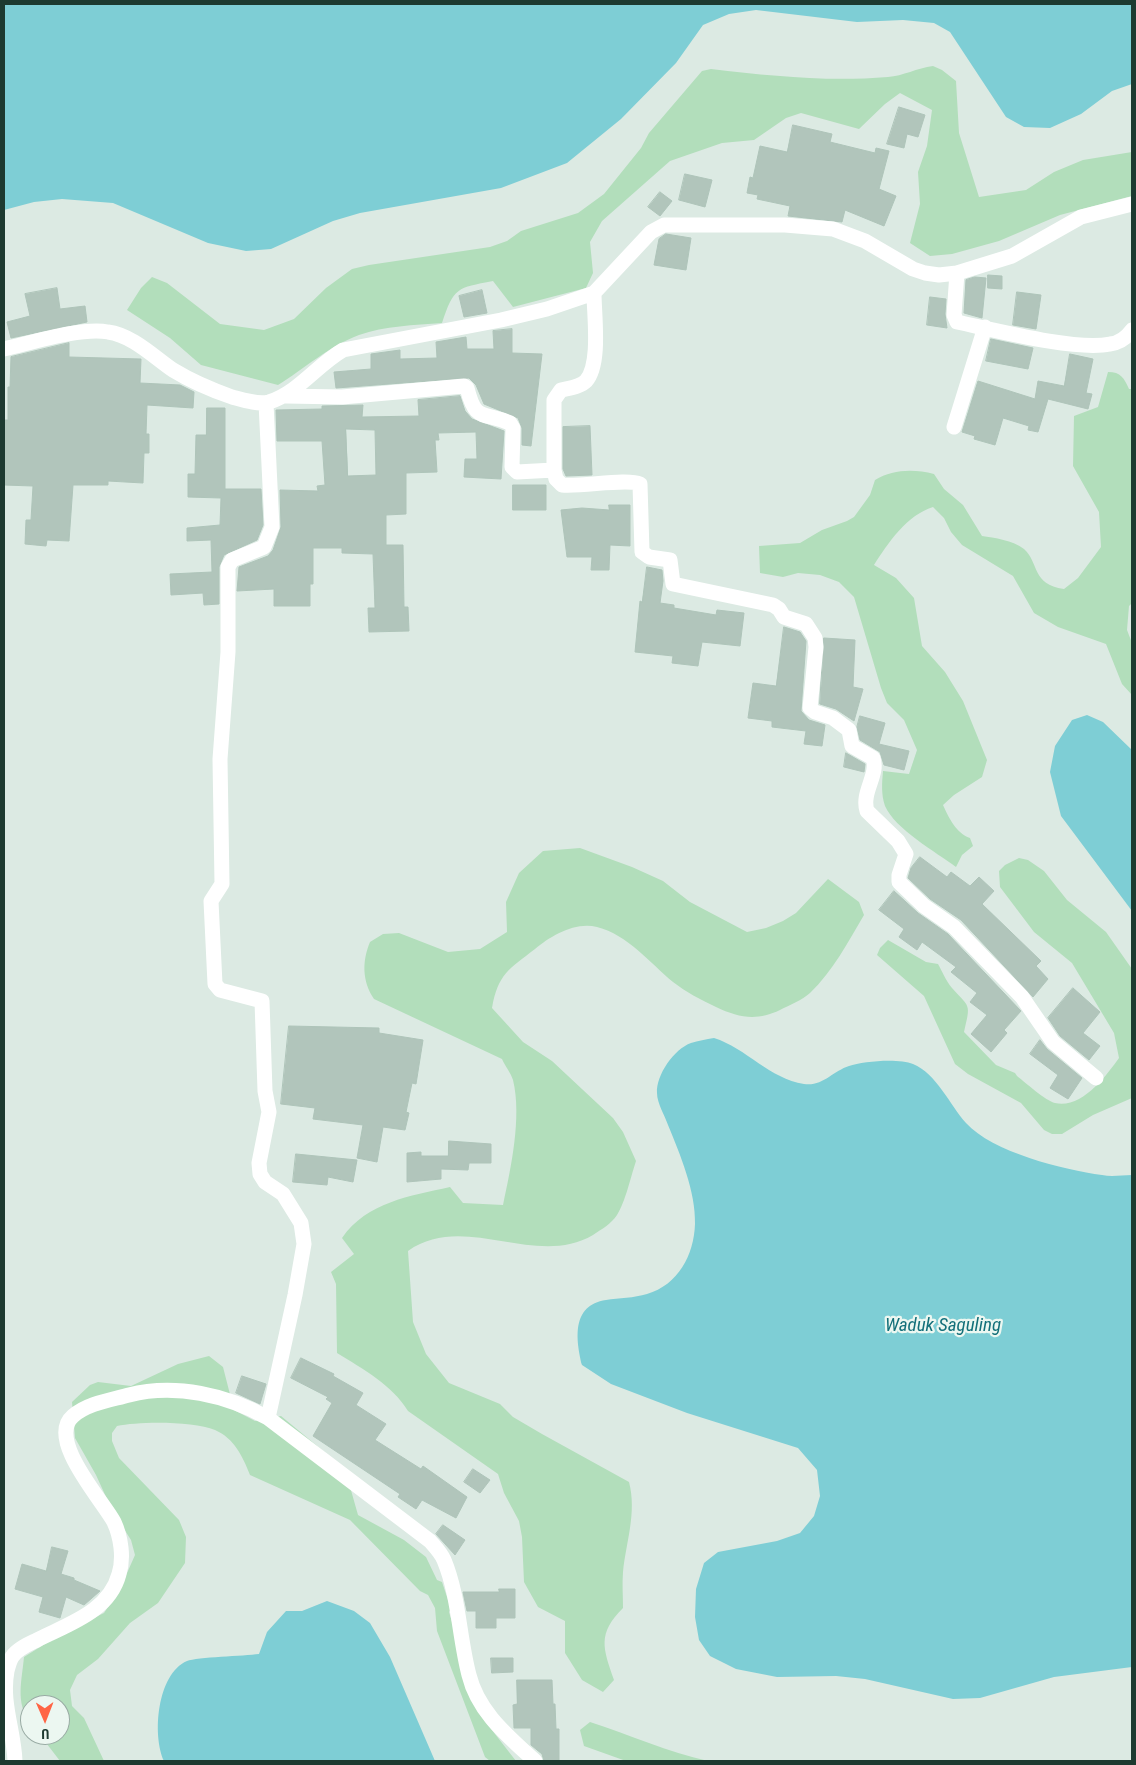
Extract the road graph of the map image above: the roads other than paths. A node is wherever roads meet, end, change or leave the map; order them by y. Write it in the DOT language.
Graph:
graph roads {
  1 [pos="1132,204"];
  2 [pos="957,273"];
  3 [pos="594,293"];
  4 [pos="985,327"];
  5 [pos="1132,330"];
  6 [pos="4,349"];
  7 [pos="286,396"];
  8 [pos="266,402"];
  9 [pos="954,427"];
  10 [pos="554,470"];
  11 [pos="1096,1078"];
  12 [pos="268,1418"];
  13 [pos="15,1761"];
  14 [pos="535,1761"];
  1 -- 2 [label="street"];
  2 -- 3 [label="street"];
  2 -- 4 [label="street"];
  3 -- 7 [label="street"];
  3 -- 10 [label="street"];
  4 -- 5 [label="street"];
  4 -- 9 [label="street"];
  6 -- 8 [label="street"];
  7 -- 8 [label="street"];
  7 -- 10 [label="street"];
  8 -- 12 [label="street"];
  10 -- 11 [label="street"];
  12 -- 13 [label="street"];
  12 -- 14 [label="street"];
}
